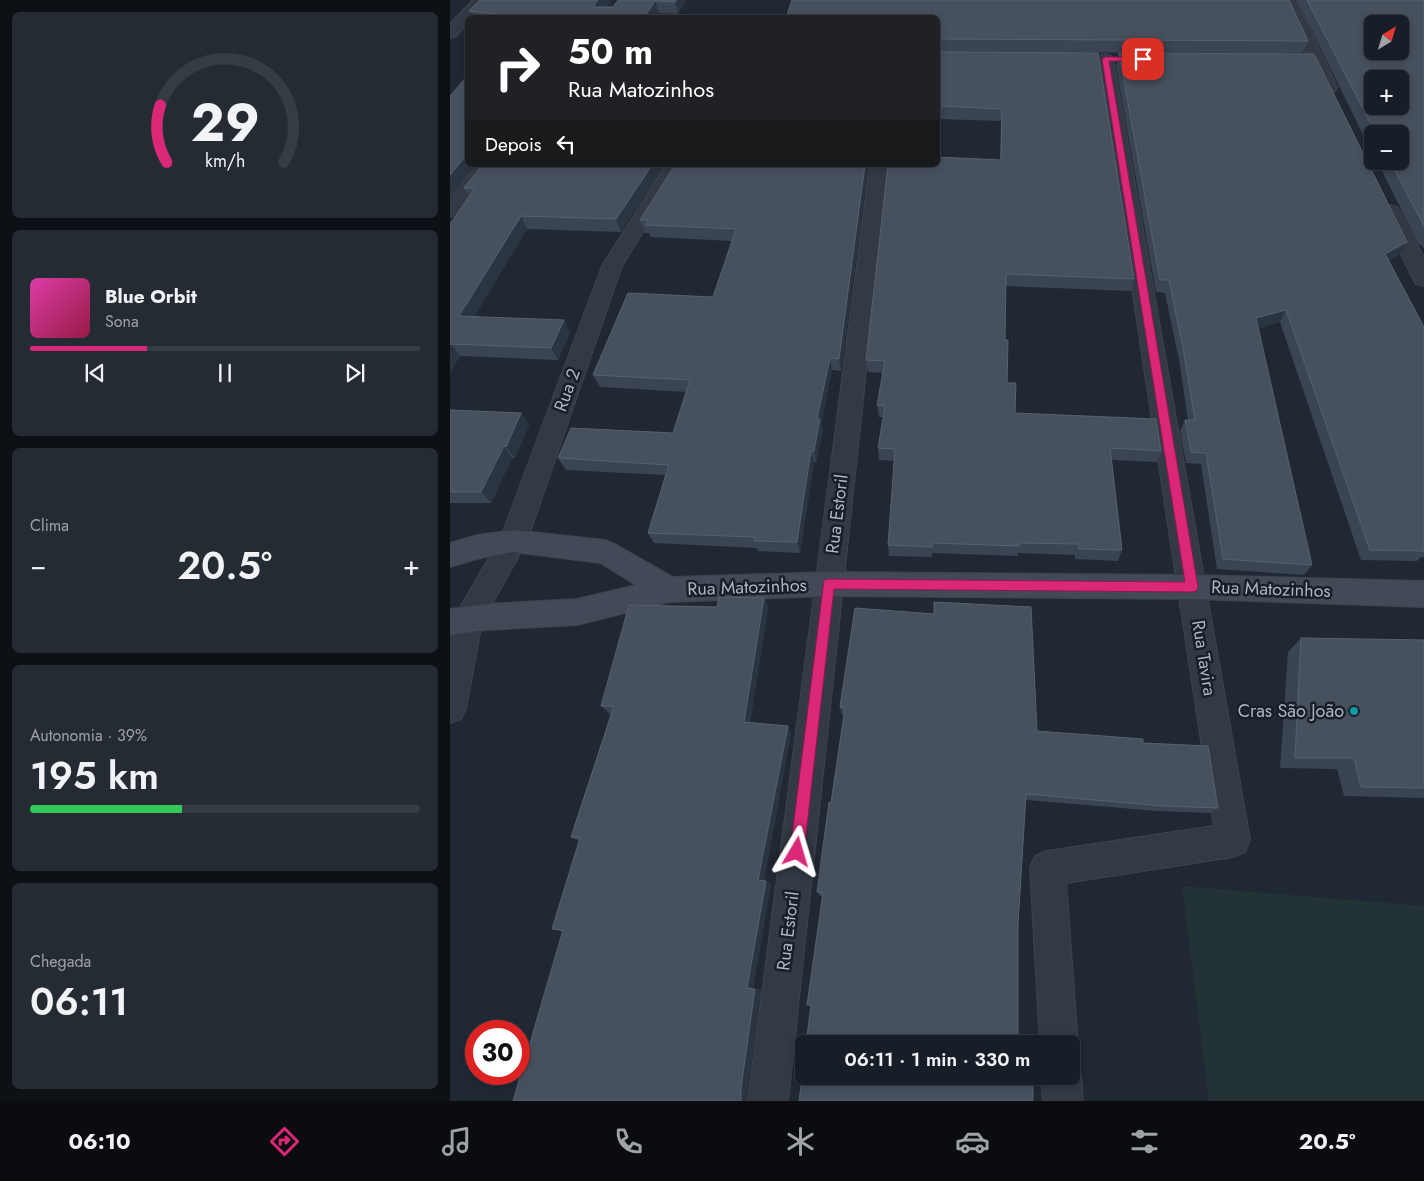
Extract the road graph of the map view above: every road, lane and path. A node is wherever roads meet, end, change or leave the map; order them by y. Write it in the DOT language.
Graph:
graph roads {
  1 [pos="481,0"];
  2 [pos="1289,0"];
  3 [pos="467,15"];
  4 [pos="465,18"];
  5 [pos="450,34"];
  6 [pos="465,36"];
  7 [pos="1105,59"];
  8 [pos="1297,60"];
  9 [pos="1316,60"];
  10 [pos="1337,103"];
  11 [pos="485,167"];
  12 [pos="675,167"];
  13 [pos="878,167"];
  14 [pos="1385,200"];
  15 [pos="450,211"];
  16 [pos="1424,279"];
  17 [pos="513,541"];
  18 [pos="450,555"];
  19 [pos="829,584"];
  20 [pos="1192,587"];
  21 [pos="669,590"];
  22 [pos="1424,594"];
  23 [pos="459,621"];
  24 [pos="450,642"];
  25 [pos="450,708"];
  26 [pos="1058,1035"];
  27 [pos="1061,1085"];
  28 [pos="768,1101"];
  29 [pos="1062,1101"];
  1 -- 3 [label="street"];
  2 -- 9 [label="street"];
  4 -- 5 [label="street"];
  5 -- 6 [label="street"];
  7 -- 20 [label="street, Rua Tavira"];
  8 -- 9 [label="street"];
  9 -- 10 [label="street"];
  11 -- 15 [label="street"];
  12 -- 17 [label="street, Rua 2"];
  13 -- 19 [label="street, Rua Estoril"];
  14 -- 16 [label="street"];
  17 -- 18 [label="street"];
  17 -- 21 [label="street"];
  17 -- 23 [label="street, Rua 2"];
  19 -- 20 [label="street, Rua Matozinhos"];
  19 -- 21 [label="street, Rua Matozinhos"];
  19 -- 28 [label="street, Rua Estoril"];
  20 -- 22 [label="street, Rua Matozinhos"];
  20 -- 26 [label="street, Rua Tavira"];
  21 -- 23 [label="street, Rua Matozinhos"];
  23 -- 24 [label="street"];
  23 -- 25 [label="street"];
  27 -- 29 [label="street"];
}
